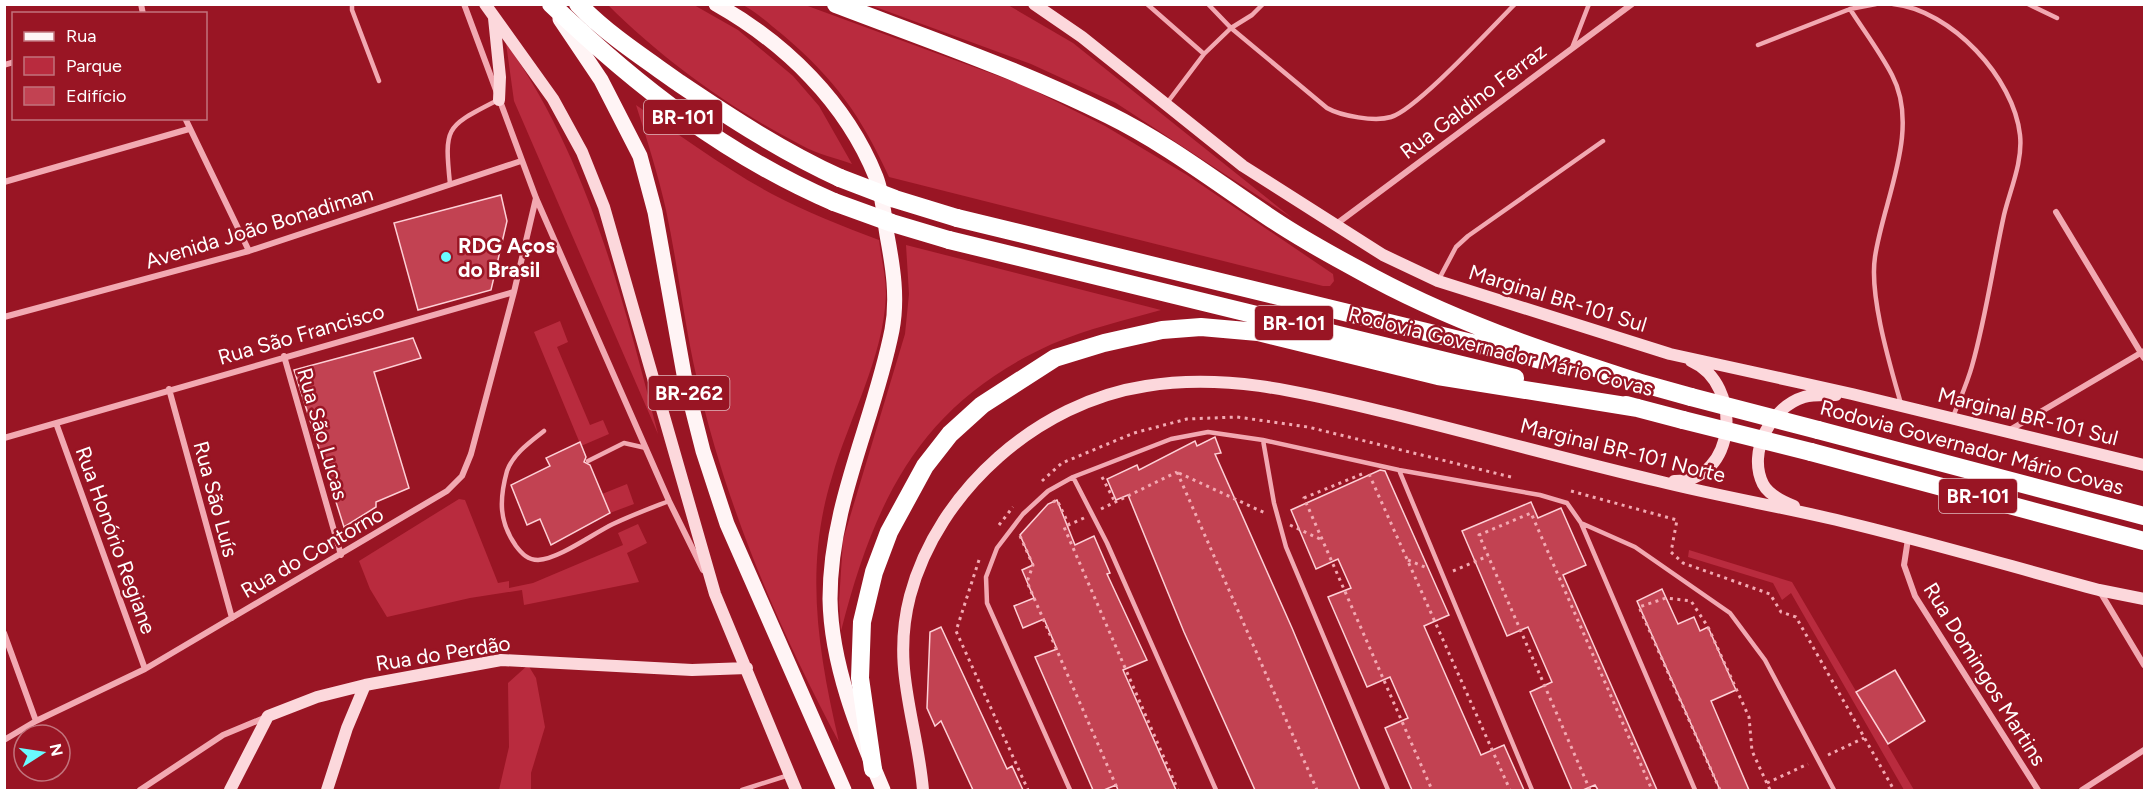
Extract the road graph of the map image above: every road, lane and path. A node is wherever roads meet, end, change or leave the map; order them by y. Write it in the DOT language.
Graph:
graph roads {
  1 [pos="352,4"];
  2 [pos="464,4"];
  3 [pos="485,4"];
  4 [pos="550,4"];
  5 [pos="578,4"];
  6 [pos="716,4"];
  7 [pos="836,4"];
  8 [pos="1034,4"];
  9 [pos="1147,4"];
  10 [pos="1208,4"];
  11 [pos="1263,4"];
  12 [pos="1515,4"];
  13 [pos="1588,4"];
  14 [pos="1632,4"];
  15 [pos="1876,4"];
  16 [pos="1893,4"];
  17 [pos="2028,4"];
  18 [pos="1850,9"];
  19 [pos="494,17"];
  20 [pos="2057,18"];
  21 [pos="1231,28"];
  22 [pos="1758,45"];
  23 [pos="1572,48"];
  24 [pos="1204,54"];
  25 [pos="379,81"];
  26 [pos="499,100"];
  27 [pos="1167,103"];
  28 [pos="186,120"];
  29 [pos="189,129"];
  30 [pos="1603,141"];
  31 [pos="520,161"];
  32 [pos="4,182"];
  33 [pos="450,184"];
  34 [pos="536,198"];
  35 [pos="2056,212"];
  36 [pos="1334,225"];
  37 [pos="249,250"];
  38 [pos="1438,281"];
  39 [pos="514,292"];
  40 [pos="4,317"];
  41 [pos="1670,354"];
  42 [pos="2144,354"];
  43 [pos="284,356"];
  44 [pos="1641,383"];
  45 [pos="169,389"];
  46 [pos="1852,394"];
  47 [pos="1901,406"];
  48 [pos="1638,408"];
  49 [pos="1953,418"];
  50 [pos="56,423"];
  51 [pos="544,431"];
  52 [pos="2008,431"];
  53 [pos="4,438"];
  54 [pos="1263,440"];
  55 [pos="646,448"];
  56 [pos="588,460"];
  57 [pos="2145,465"];
  58 [pos="1399,470"];
  59 [pos="1177,472"];
  60 [pos="1073,477"];
  61 [pos="1523,480"];
  62 [pos="1657,481"];
  63 [pos="1038,484"];
  64 [pos="1565,490"];
  65 [pos="669,501"];
  66 [pos="1048,504"];
  67 [pos="1014,506"];
  68 [pos="1092,514"];
  69 [pos="2145,516"];
  70 [pos="1829,518"];
  71 [pos="1278,519"];
  72 [pos="1581,523"];
  73 [pos="1069,525"];
  74 [pos="994,534"];
  75 [pos="1020,535"];
  76 [pos="1908,539"];
  77 [pos="1322,540"];
  78 [pos="2145,541"];
  79 [pos="341,555"];
  80 [pos="982,555"];
  81 [pos="2099,590"];
  82 [pos="715,594"];
  83 [pos="2145,599"];
  84 [pos="232,618"];
  85 [pos="4,633"];
  86 [pos="2145,665"];
  87 [pos="747,668"];
  88 [pos="145,669"];
  89 [pos="365,685"];
  90 [pos="268,716"];
  91 [pos="36,721"];
  92 [pos="4,740"];
  93 [pos="2145,750"];
  94 [pos="916,754"];
  95 [pos="873,769"];
  96 [pos="789,775"];
  97 [pos="842,786"];
  98 [pos="140,790"];
  99 [pos="230,790"];
  100 [pos="327,790"];
  101 [pos="742,790"];
  102 [pos="796,790"];
  103 [pos="883,790"];
  104 [pos="923,790"];
  105 [pos="928,790"];
  106 [pos="1028,790"];
  107 [pos="1070,790"];
  108 [pos="1118,790"];
  109 [pos="1178,790"];
  110 [pos="1216,790"];
  111 [pos="1317,790"];
  112 [pos="1388,790"];
  113 [pos="1432,790"];
  114 [pos="1510,790"];
  115 [pos="1532,790"];
  116 [pos="1590,790"];
  117 [pos="1652,790"];
  118 [pos="1695,790"];
  119 [pos="1720,790"];
  120 [pos="1770,790"];
  121 [pos="1834,790"];
  122 [pos="1894,790"];
  123 [pos="2038,790"];
  124 [pos="2082,790"];
  1 -- 25 [label="lane"];
  2 -- 26 [label="street"];
  3 -- 19 [label="main road"];
  4 -- 48 [label="highway, Rodovia Governador Mário Covas / BR-101, bridge"];
  4 -- 97 [label="main road, BR-262"];
  5 -- 44 [label="highway, Rodovia Governador Mário Covas / BR-101, bridge"];
  6 -- 95 [label="main road"];
  7 -- 44 [label="highway"];
  8 -- 27 [label="main road, Marginal BR-101 Sul"];
  9 -- 24 [label="lane"];
  10 -- 21 [label="lane"];
  11 -- 21 [label="lane"];
  12 -- 21 [label="lane"];
  13 -- 23 [label="lane"];
  14 -- 23 [label="street, Rua Galdino Ferraz"];
  15 -- 18 [label="lane"];
  16 -- 49 [label="lane"];
  17 -- 20 [label="lane"];
  18 -- 22 [label="lane"];
  18 -- 47 [label="lane"];
  19 -- 26 [label="main road"];
  19 -- 82 [label="main road"];
  21 -- 24 [label="lane"];
  23 -- 36 [label="street, Rua Galdino Ferraz"];
  24 -- 27 [label="lane"];
  26 -- 31 [label="street"];
  26 -- 33 [label="lane"];
  27 -- 36 [label="main road, Marginal BR-101 Sul"];
  28 -- 29 [label="street"];
  29 -- 32 [label="street"];
  29 -- 37 [label="street"];
  30 -- 38 [label="lane"];
  31 -- 33 [label="street, Avenida João Bonadiman"];
  31 -- 34 [label="street"];
  33 -- 37 [label="street, Avenida João Bonadiman"];
  34 -- 39 [label="street"];
  34 -- 55 [label="street"];
  35 -- 42 [label="street"];
  36 -- 38 [label="main road, Marginal BR-101 Sul"];
  37 -- 40 [label="street, Avenida João Bonadiman"];
  38 -- 41 [label="main road, Marginal BR-101 Sul"];
  39 -- 43 [label="street, Rua São Francisco"];
  39 -- 79 [label="street, Rua do Contorno"];
  41 -- 46 [label="main road, Marginal BR-101 Sul"];
  41 -- 62 [label="main road"];
  42 -- 52 [label="street"];
  43 -- 45 [label="street, Rua São Francisco"];
  43 -- 79 [label="street, Rua São Lucas"];
  44 -- 69 [label="highway, Rodovia Governador Mário Covas / BR-101, bridge"];
  45 -- 50 [label="street, Rua São Francisco"];
  45 -- 84 [label="street, Rua São Luís"];
  46 -- 47 [label="main road, Marginal BR-101 Sul"];
  46 -- 70 [label="main road"];
  47 -- 49 [label="main road, Marginal BR-101 Sul"];
  48 -- 78 [label="highway, Rodovia Governador Mário Covas / BR-101, bridge"];
  48 -- 95 [label="highway"];
  49 -- 52 [label="main road, Marginal BR-101 Sul"];
  50 -- 53 [label="street, Rua São Francisco"];
  50 -- 88 [label="street, Rua Honório Regiane"];
  51 -- 65 [label="lane"];
  52 -- 57 [label="main road, Marginal BR-101 Sul"];
  54 -- 58 [label="lane"];
  54 -- 60 [label="lane"];
  54 -- 71 [label="lane"];
  55 -- 56 [label="lane"];
  55 -- 65 [label="street"];
  58 -- 72 [label="lane"];
  58 -- 115 [label="lane"];
  59 -- 68 [label="path"];
  59 -- 71 [label="path"];
  59 -- 111 [label="path"];
  60 -- 68 [label="lane"];
  60 -- 107 [label="lane"];
  61 -- 63 [label="path"];
  62 -- 70 [label="main road, Marginal BR-101 Norte"];
  62 -- 94 [label="main road, Marginal BR-101 Norte"];
  64 -- 122 [label="path"];
  65 -- 82 [label="street"];
  66 -- 73 [label="path"];
  67 -- 74 [label="path"];
  68 -- 73 [label="path"];
  68 -- 110 [label="lane"];
  70 -- 76 [label="main road, Marginal BR-101 Norte"];
  71 -- 77 [label="path"];
  71 -- 112 [label="lane"];
  72 -- 118 [label="lane"];
  72 -- 121 [label="lane"];
  73 -- 109 [label="path"];
  75 -- 108 [label="path"];
  76 -- 81 [label="main road, Marginal BR-101 Norte"];
  76 -- 123 [label="street, Rua Domingos Martins"];
  77 -- 113 [label="path"];
  77 -- 114 [label="path"];
  79 -- 84 [label="street, Rua do Contorno"];
  80 -- 106 [label="path"];
  81 -- 83 [label="main road, Marginal BR-101 Norte"];
  81 -- 86 [label="street"];
  82 -- 87 [label="main road"];
  84 -- 88 [label="street, Rua do Contorno"];
  85 -- 91 [label="street"];
  87 -- 89 [label="main road, Rua do Perdão"];
  87 -- 96 [label="main road"];
  88 -- 91 [label="street, Rua do Contorno"];
  89 -- 90 [label="main road"];
  89 -- 100 [label="main road, Rua do Perdão"];
  90 -- 98 [label="street"];
  90 -- 99 [label="main road"];
  91 -- 92 [label="street, Rua do Contorno"];
  93 -- 124 [label="street"];
  94 -- 104 [label="main road"];
  94 -- 105 [label="main road"];
  95 -- 103 [label="main road"];
  96 -- 101 [label="lane"];
  96 -- 102 [label="main road"];
  116 -- 117 [label="path"];
  119 -- 120 [label="path"];
}
